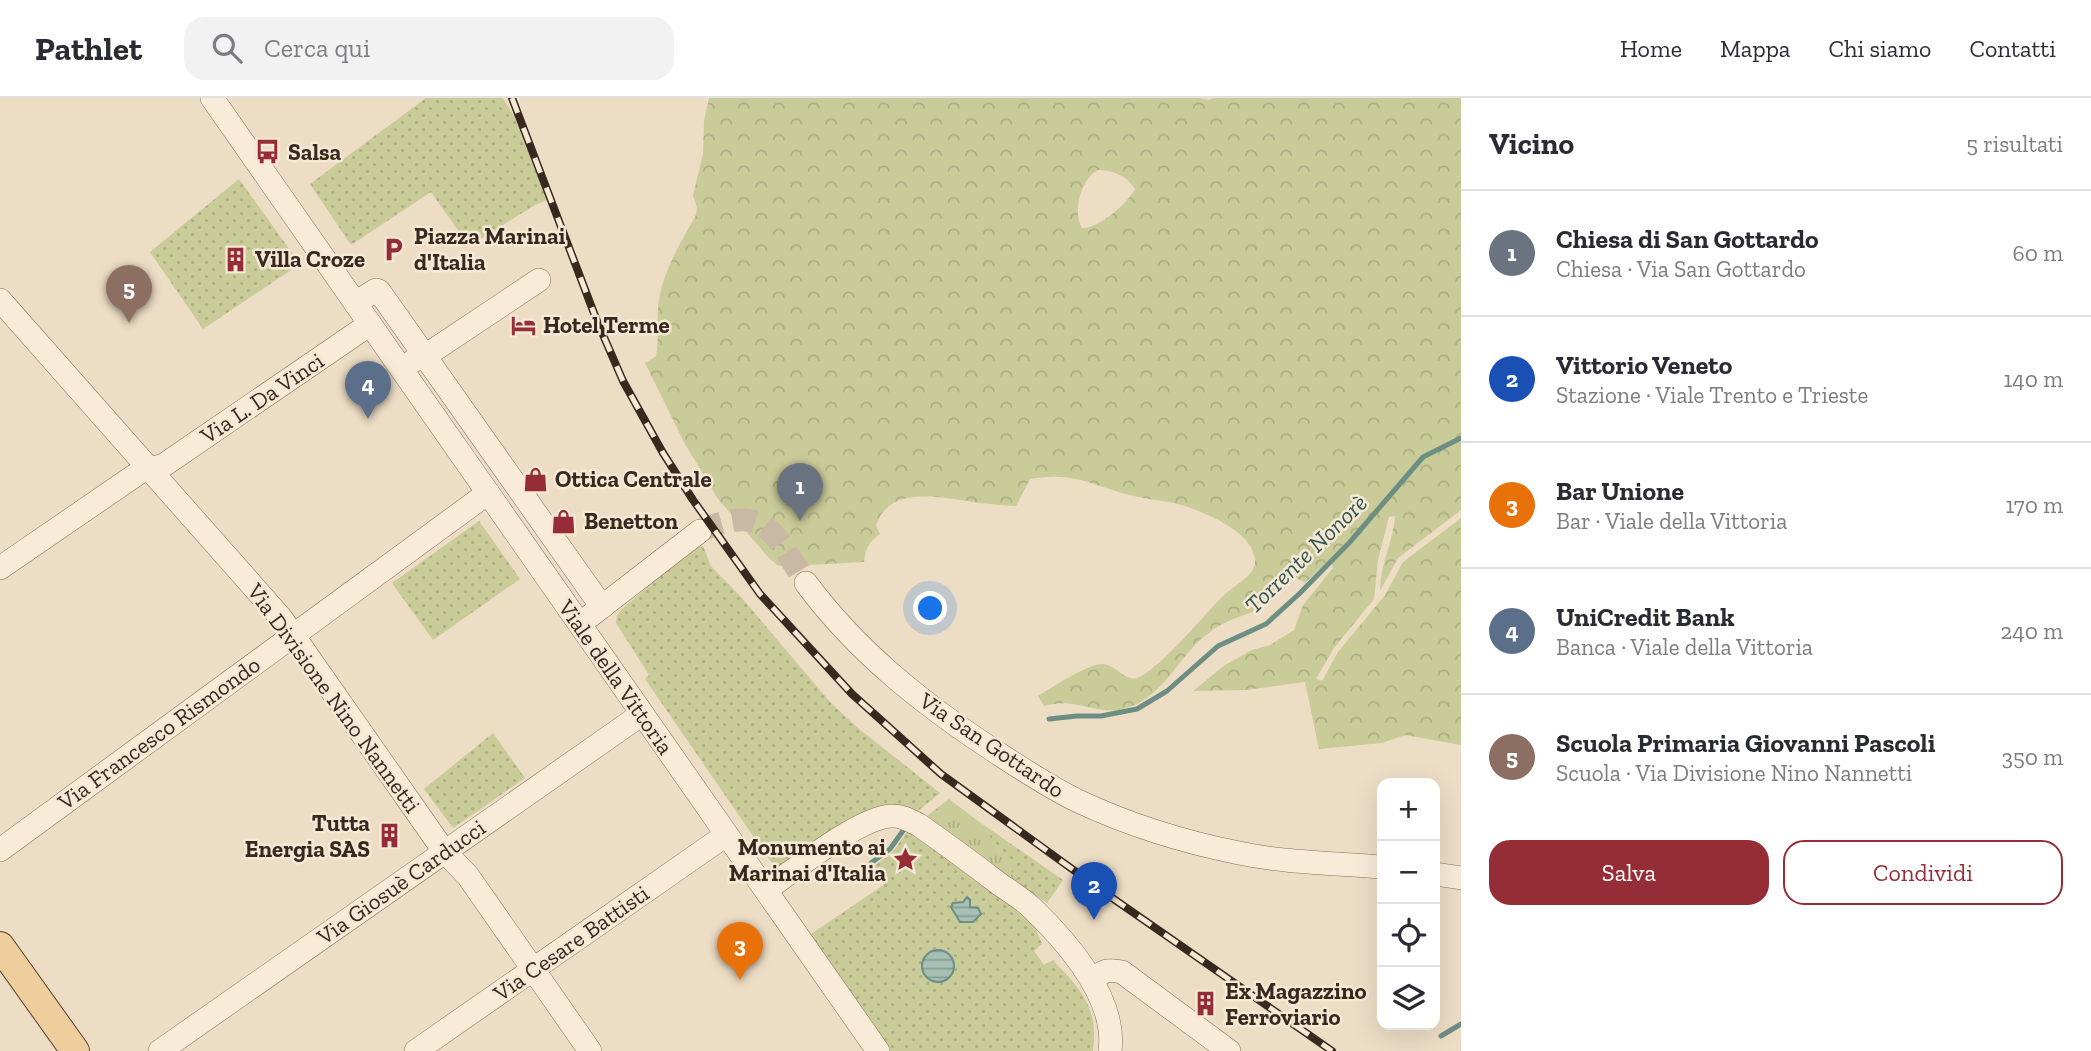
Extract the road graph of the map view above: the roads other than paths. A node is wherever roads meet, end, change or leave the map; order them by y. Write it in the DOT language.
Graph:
graph roads {
  1 [pos="212,98"];
  2 [pos="539,279"];
  3 [pos="0,300"];
  4 [pos="355,303"];
  5 [pos="370,324"];
  6 [pos="425,356"];
  7 [pos="401,369"];
  8 [pos="152,469"];
  9 [pos="488,493"];
  10 [pos="700,531"];
  11 [pos="0,568"];
  12 [pos="806,583"];
  13 [pos="602,607"];
  14 [pos="579,624"];
  15 [pos="293,635"];
  16 [pos="642,714"];
  17 [pos="726,835"];
  18 [pos="0,850"];
  19 [pos="444,852"];
  20 [pos="1377,867"];
  21 [pos="1440,875"];
  22 [pos="1461,878"];
  23 [pos="766,890"];
  24 [pos="0,946"];
  25 [pos="534,969"];
  26 [pos="1093,982"];
  27 [pos="75,1051"];
  28 [pos="160,1051"];
  29 [pos="416,1051"];
  30 [pos="590,1051"];
  31 [pos="877,1051"];
  32 [pos="1110,1051"];
  33 [pos="1229,1051"];
  1 -- 4 [label="street, Viale della Vittoria"];
  2 -- 6 [label="street"];
  3 -- 8 [label="street, Via Divisione Nino Nannetti"];
  4 -- 5 [label="street, Viale della Vittoria"];
  4 -- 6 [label="street, Viale della Vittoria"];
  5 -- 7 [label="street, Viale della Vittoria"];
  5 -- 8 [label="street, Via L. Da Vinci"];
  6 -- 7 [label="street"];
  6 -- 13 [label="street, Viale della Vittoria"];
  7 -- 9 [label="street, Viale della Vittoria"];
  8 -- 11 [label="street, Via L. Da Vinci"];
  8 -- 15 [label="street, Via Divisione Nino Nannetti"];
  9 -- 14 [label="street, Viale della Vittoria"];
  9 -- 15 [label="street, Via Francesco Rismondo"];
  10 -- 13 [label="street"];
  12 -- 20 [label="street, Via San Gottardo"];
  13 -- 14 [label="street"];
  14 -- 16 [label="street, Viale della Vittoria"];
  15 -- 18 [label="street, Via Francesco Rismondo"];
  15 -- 19 [label="street, Via Divisione Nino Nannetti"];
  16 -- 17 [label="street, Viale della Vittoria"];
  16 -- 19 [label="street, Via Giosuè Carducci"];
  17 -- 23 [label="street, Viale della Vittoria"];
  17 -- 25 [label="street, Via Cesare Battisti"];
  19 -- 25 [label="street, Via Divisione Nino Nannetti"];
  19 -- 28 [label="street, Via Giosuè Carducci"];
  21 -- 22 [label="street"];
  23 -- 26 [label="street"];
  23 -- 31 [label="street, Viale della Vittoria"];
  24 -- 27 [label="main road"];
  25 -- 29 [label="street, Via Cesare Battisti"];
  25 -- 30 [label="street, Via Divisione Nino Nannetti"];
  26 -- 32 [label="street"];
  26 -- 33 [label="street"];
}
